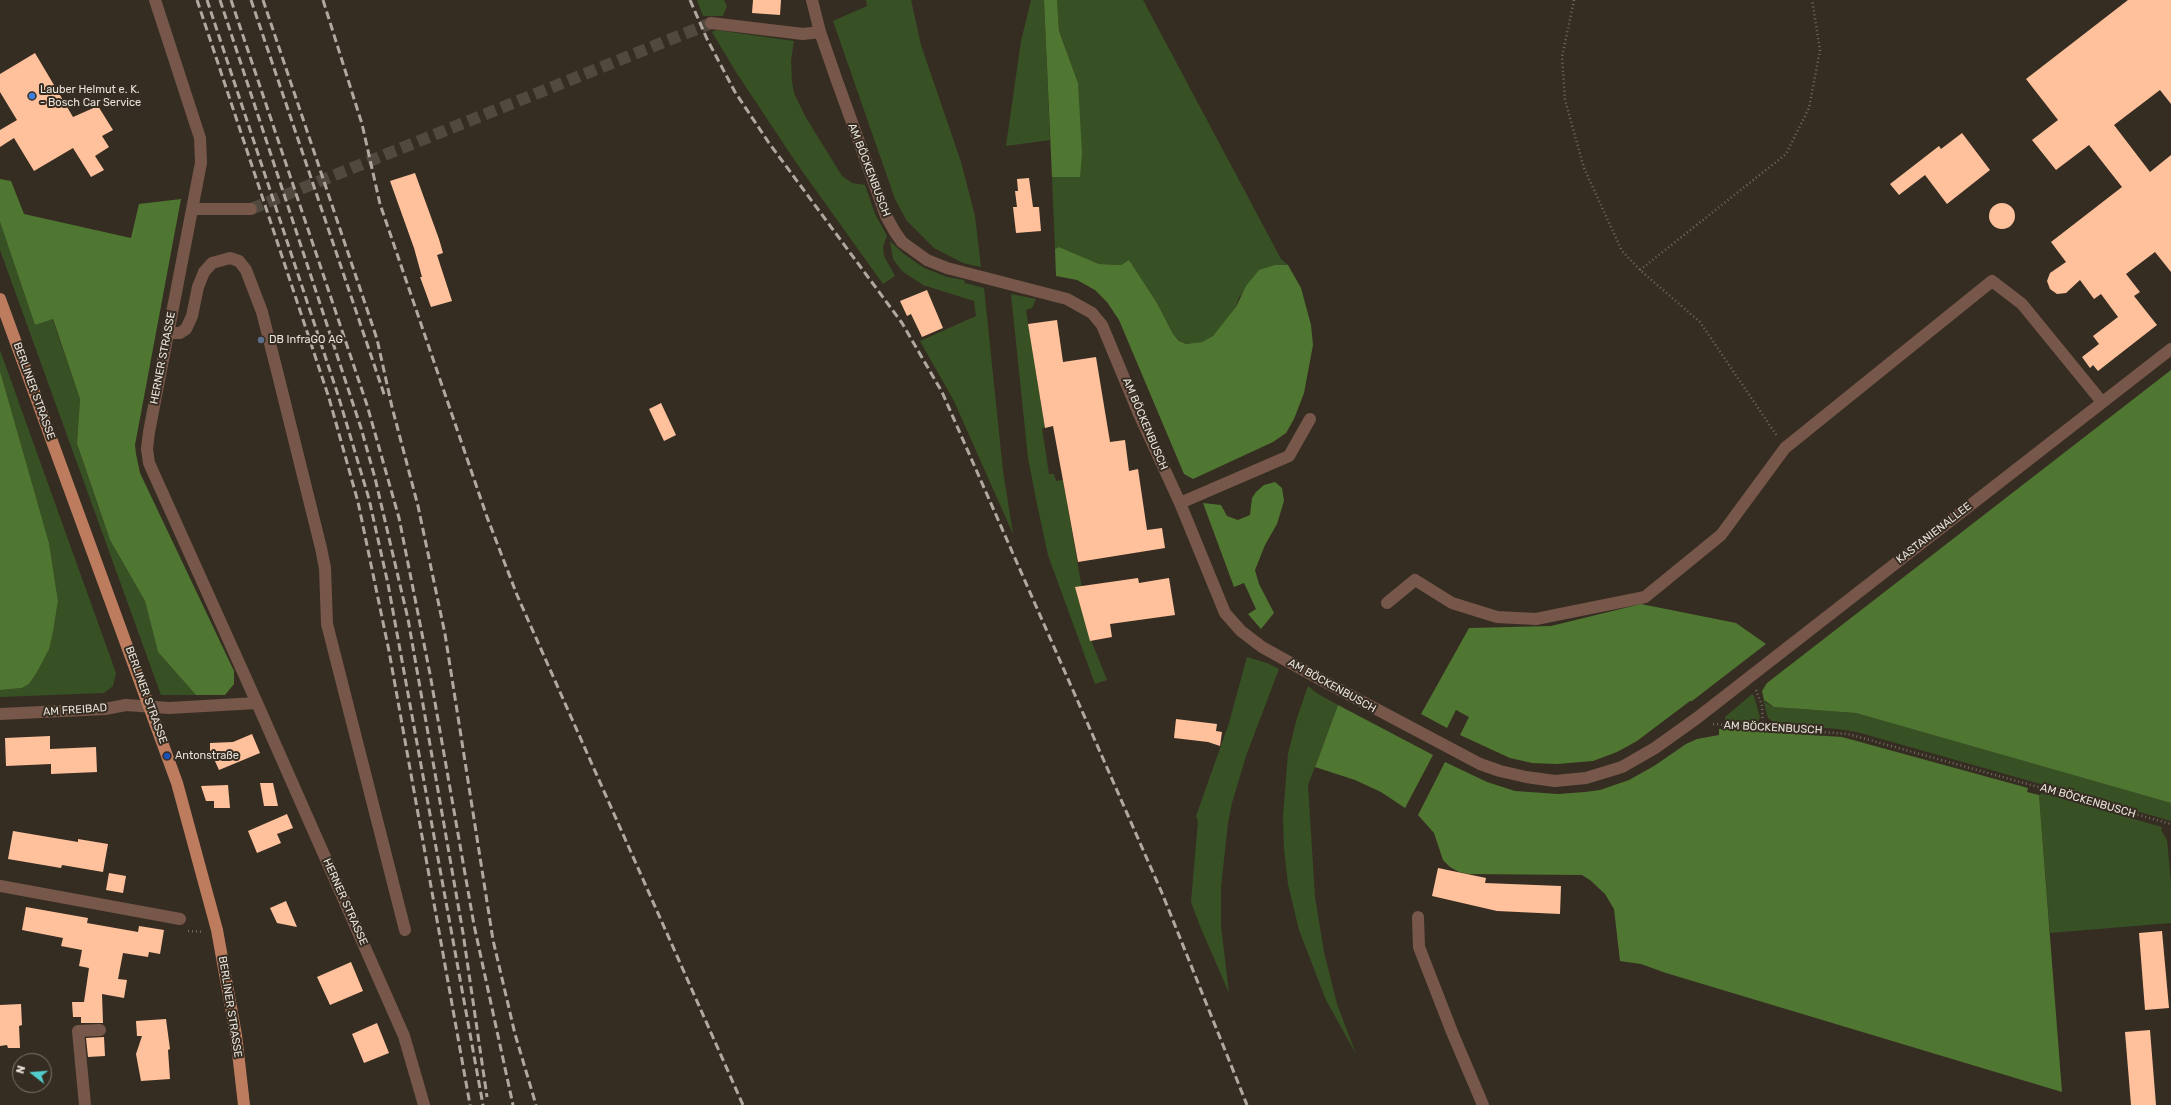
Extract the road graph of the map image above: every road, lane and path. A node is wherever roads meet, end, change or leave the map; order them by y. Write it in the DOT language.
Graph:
graph roads {
  1 [pos="156,0"];
  2 [pos="812,0"];
  3 [pos="1574,0"];
  4 [pos="1812,0"];
  5 [pos="711,23"];
  6 [pos="820,32"];
  7 [pos="192,209"];
  8 [pos="251,209"];
  9 [pos="1640,270"];
  10 [pos="0,299"];
  11 [pos="168,334"];
  12 [pos="2171,349"];
  13 [pos="2102,402"];
  14 [pos="1310,419"];
  15 [pos="1785,448"];
  16 [pos="1180,503"];
  17 [pos="1387,603"];
  18 [pos="1748,679"];
  19 [pos="257,702"];
  20 [pos="150,706"];
  21 [pos="0,714"];
  22 [pos="1697,718"];
  23 [pos="1763,729"];
  24 [pos="2171,824"];
  25 [pos="0,886"];
  26 [pos="1418,917"];
  27 [pos="180,919"];
  28 [pos="217,930"];
  29 [pos="405,930"];
  30 [pos="100,1030"];
  31 [pos="85,1105"];
  32 [pos="244,1105"];
  33 [pos="424,1105"];
  34 [pos="1483,1105"];
  1 -- 7 [label="street, HERNER STRASSE"];
  2 -- 6 [label="street, AM BÖCKENBUSCH"];
  3 -- 9 [label="path"];
  4 -- 9 [label="path"];
  5 -- 6 [label="street"];
  6 -- 16 [label="street, AM BÖCKENBUSCH"];
  7 -- 8 [label="street"];
  7 -- 11 [label="street, HERNER STRASSE"];
  9 -- 15 [label="path"];
  10 -- 20 [label="main road, BERLINER STRASSE"];
  11 -- 19 [label="street, HERNER STRASSE"];
  11 -- 29 [label="street"];
  12 -- 13 [label="street, KASTANIENALLEE"];
  13 -- 15 [label="street"];
  13 -- 18 [label="street, KASTANIENALLEE"];
  14 -- 16 [label="street"];
  15 -- 17 [label="street"];
  16 -- 22 [label="street, AM BÖCKENBUSCH"];
  18 -- 22 [label="street, KASTANIENALLEE"];
  18 -- 23 [label="path"];
  19 -- 20 [label="street"];
  19 -- 33 [label="street, HERNER STRASSE"];
  20 -- 21 [label="street, AM FREIBAD"];
  20 -- 28 [label="main road, BERLINER STRASSE"];
  22 -- 23 [label="path, AM BÖCKENBUSCH"];
  23 -- 24 [label="path, AM BÖCKENBUSCH"];
  25 -- 27 [label="street"];
  26 -- 34 [label="street"];
  27 -- 28 [label="path"];
  28 -- 32 [label="main road, BERLINER STRASSE"];
  30 -- 31 [label="street"];
}
